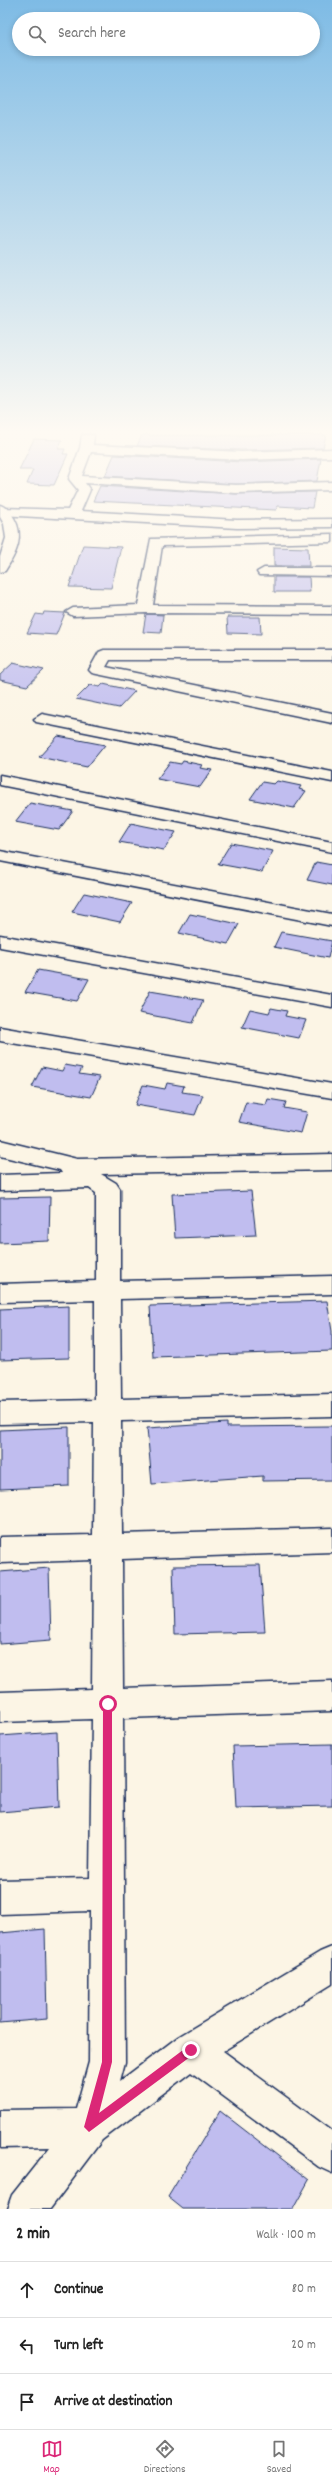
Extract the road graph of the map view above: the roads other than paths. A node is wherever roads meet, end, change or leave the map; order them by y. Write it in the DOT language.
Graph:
graph roads {
  1 [pos="13,538"];
  2 [pos="328,538"];
  3 [pos="0,568"];
  4 [pos="264,572"];
  5 [pos="332,572"];
  6 [pos="144,609"];
  7 [pos="332,610"];
  8 [pos="73,612"];
  9 [pos="332,655"];
  10 [pos="332,706"];
  11 [pos="278,707"];
  12 [pos="332,718"];
  13 [pos="42,719"];
  14 [pos="332,777"];
  15 [pos="0,780"];
  16 [pos="332,847"];
  17 [pos="0,856"];
  18 [pos="332,920"];
  19 [pos="0,941"];
  20 [pos="332,1001"];
  21 [pos="0,1034"];
  22 [pos="332,1091"];
  23 [pos="0,1148"];
  24 [pos="332,1162"];
  25 [pos="78,1167"];
  26 [pos="0,1169"];
  27 [pos="0,1183"];
  28 [pos="332,1285"];
  29 [pos="108,1290"];
  30 [pos="0,1293"];
  31 [pos="332,1405"];
  32 [pos="108,1410"];
  33 [pos="0,1413"];
  34 [pos="332,1540"];
  35 [pos="108,1547"];
  36 [pos="0,1550"];
  37 [pos="332,1696"];
  38 [pos="108,1704"];
  39 [pos="0,1707"];
  40 [pos="108,1894"];
  41 [pos="0,1897"];
  42 [pos="332,1964"];
  43 [pos="191,2050"];
  44 [pos="89,2127"];
  45 [pos="0,2129"];
  46 [pos="332,2154"];
  47 [pos="26,2209"];
  1 -- 3 [label="street"];
  2 -- 6 [label="street"];
  4 -- 5 [label="street"];
  6 -- 7 [label="street"];
  6 -- 8 [label="street"];
  9 -- 11 [label="street"];
  10 -- 11 [label="street"];
  11 -- 12 [label="street"];
  13 -- 14 [label="street"];
  15 -- 16 [label="street"];
  17 -- 18 [label="street"];
  19 -- 20 [label="street"];
  21 -- 22 [label="street"];
  23 -- 25 [label="street"];
  24 -- 25 [label="street"];
  25 -- 26 [label="street"];
  27 -- 29 [label="street"];
  28 -- 29 [label="street"];
  29 -- 30 [label="street"];
  29 -- 32 [label="street"];
  31 -- 32 [label="street"];
  32 -- 33 [label="street"];
  32 -- 35 [label="street"];
  34 -- 35 [label="street"];
  35 -- 36 [label="street"];
  35 -- 38 [label="street"];
  37 -- 38 [label="street"];
  38 -- 39 [label="street"];
  38 -- 40 [label="street"];
  40 -- 41 [label="street"];
  40 -- 44 [label="street"];
  42 -- 43 [label="street"];
  43 -- 44 [label="street"];
  43 -- 46 [label="street"];
  44 -- 45 [label="street"];
  44 -- 47 [label="street"];
}
